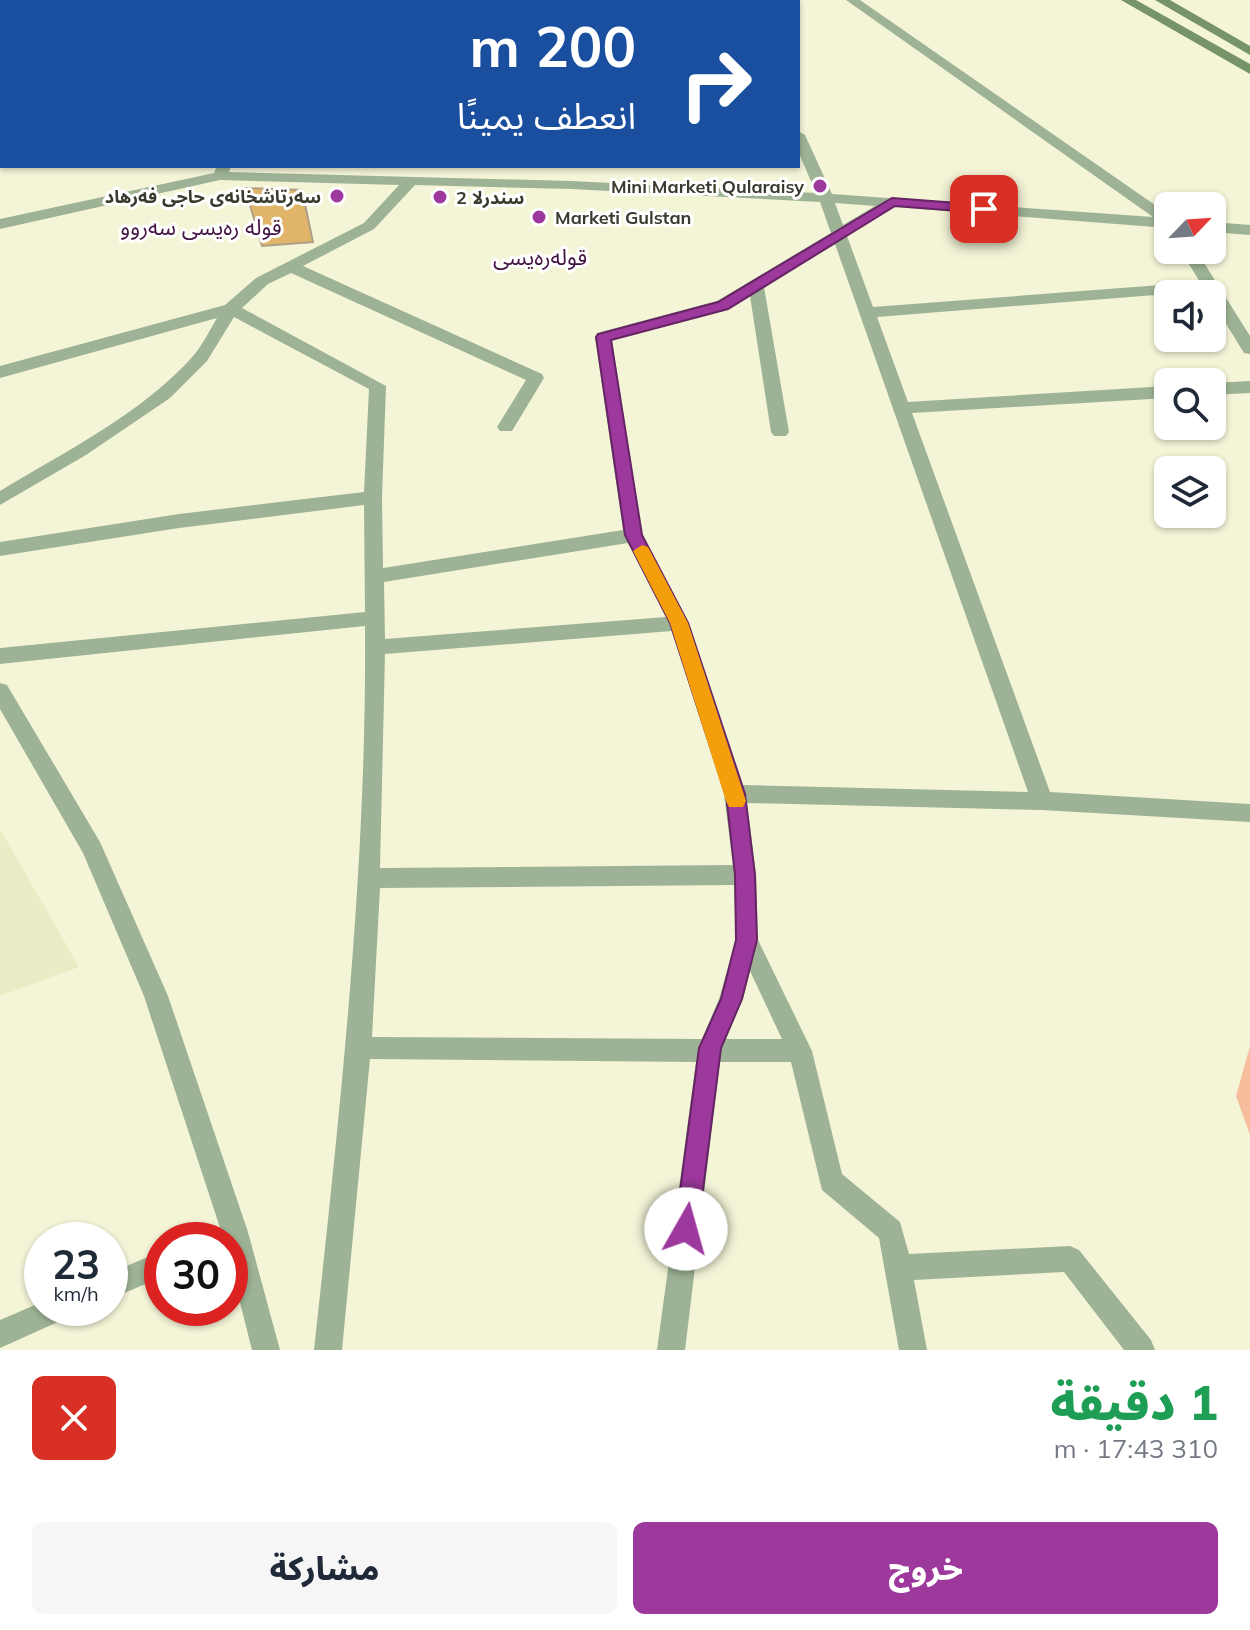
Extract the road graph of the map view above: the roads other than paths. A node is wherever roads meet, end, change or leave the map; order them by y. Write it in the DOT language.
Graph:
graph roads {
  1 [pos="852,0"];
  2 [pos="1127,0"];
  3 [pos="1161,0"];
  4 [pos="1250,51"];
  5 [pos="1250,70"];
  6 [pos="800,140"];
  7 [pos="222,171"];
  8 [pos="445,174"];
  9 [pos="411,181"];
  10 [pos="826,198"];
  11 [pos="892,202"];
  12 [pos="1154,212"];
  13 [pos="1154,221"];
  14 [pos="0,224"];
  15 [pos="1226,228"];
  16 [pos="1250,230"];
  17 [pos="839,234"];
  18 [pos="289,266"];
  19 [pos="756,286"];
  20 [pos="1154,290"];
  21 [pos="231,309"];
  22 [pos="1226,311"];
  23 [pos="867,313"];
  24 [pos="1250,349"];
  25 [pos="0,372"];
  26 [pos="1250,387"];
  27 [pos="1226,388"];
  28 [pos="1154,393"];
  29 [pos="900,408"];
  30 [pos="506,427"];
  31 [pos="780,432"];
  32 [pos="373,497"];
  33 [pos="0,499"];
  34 [pos="633,535"];
  35 [pos="0,549"];
  36 [pos="375,576"];
  37 [pos="375,618"];
  38 [pos="679,623"];
  39 [pos="375,647"];
  40 [pos="0,656"];
  41 [pos="0,691"];
  42 [pos="735,794"];
  43 [pos="1042,801"];
  44 [pos="1250,813"];
  45 [pos="745,875"];
  46 [pos="369,878"];
  47 [pos="747,940"];
  48 [pos="359,1048"];
  49 [pos="710,1048"];
  50 [pos="800,1051"];
  51 [pos="223,1222"];
  52 [pos="898,1268"];
  53 [pos="248,1297"];
  54 [pos="24,1324"];
  55 [pos="0,1334"];
  56 [pos="266,1350"];
  57 [pos="328,1350"];
  58 [pos="671,1350"];
  59 [pos="913,1350"];
  60 [pos="1141,1350"];
  1 -- 12 [label="street"];
  2 -- 5 [label="main road"];
  3 -- 4 [label="main road"];
  6 -- 10 [label="street"];
  7 -- 9 [label="street"];
  7 -- 14 [label="street"];
  8 -- 9 [label="street"];
  8 -- 10 [label="street"];
  9 -- 18 [label="street"];
  10 -- 11 [label="street"];
  10 -- 17 [label="street"];
  11 -- 13 [label="street"];
  11 -- 17 [label="street"];
  15 -- 16 [label="street"];
  17 -- 19 [label="street"];
  17 -- 23 [label="street"];
  18 -- 21 [label="street"];
  18 -- 30 [label="street"];
  19 -- 31 [label="street"];
  19 -- 34 [label="street"];
  20 -- 23 [label="street"];
  21 -- 25 [label="street"];
  21 -- 32 [label="street"];
  21 -- 33 [label="street"];
  22 -- 24 [label="street"];
  23 -- 29 [label="street"];
  26 -- 27 [label="street"];
  28 -- 29 [label="street"];
  29 -- 43 [label="street"];
  32 -- 35 [label="street"];
  32 -- 36 [label="street"];
  34 -- 36 [label="street"];
  34 -- 38 [label="street"];
  36 -- 37 [label="street"];
  37 -- 39 [label="street"];
  37 -- 40 [label="street"];
  38 -- 39 [label="street"];
  38 -- 42 [label="street"];
  39 -- 46 [label="street"];
  41 -- 51 [label="street"];
  42 -- 43 [label="street"];
  42 -- 45 [label="street"];
  43 -- 44 [label="street"];
  45 -- 46 [label="street"];
  45 -- 47 [label="street"];
  46 -- 48 [label="street"];
  47 -- 49 [label="street"];
  47 -- 50 [label="street"];
  48 -- 49 [label="street"];
  48 -- 57 [label="street"];
  49 -- 50 [label="street"];
  49 -- 58 [label="street"];
  50 -- 52 [label="street"];
  52 -- 59 [label="street"];
  52 -- 60 [label="street"];
  53 -- 56 [label="street"];
  54 -- 55 [label="street"];
}
